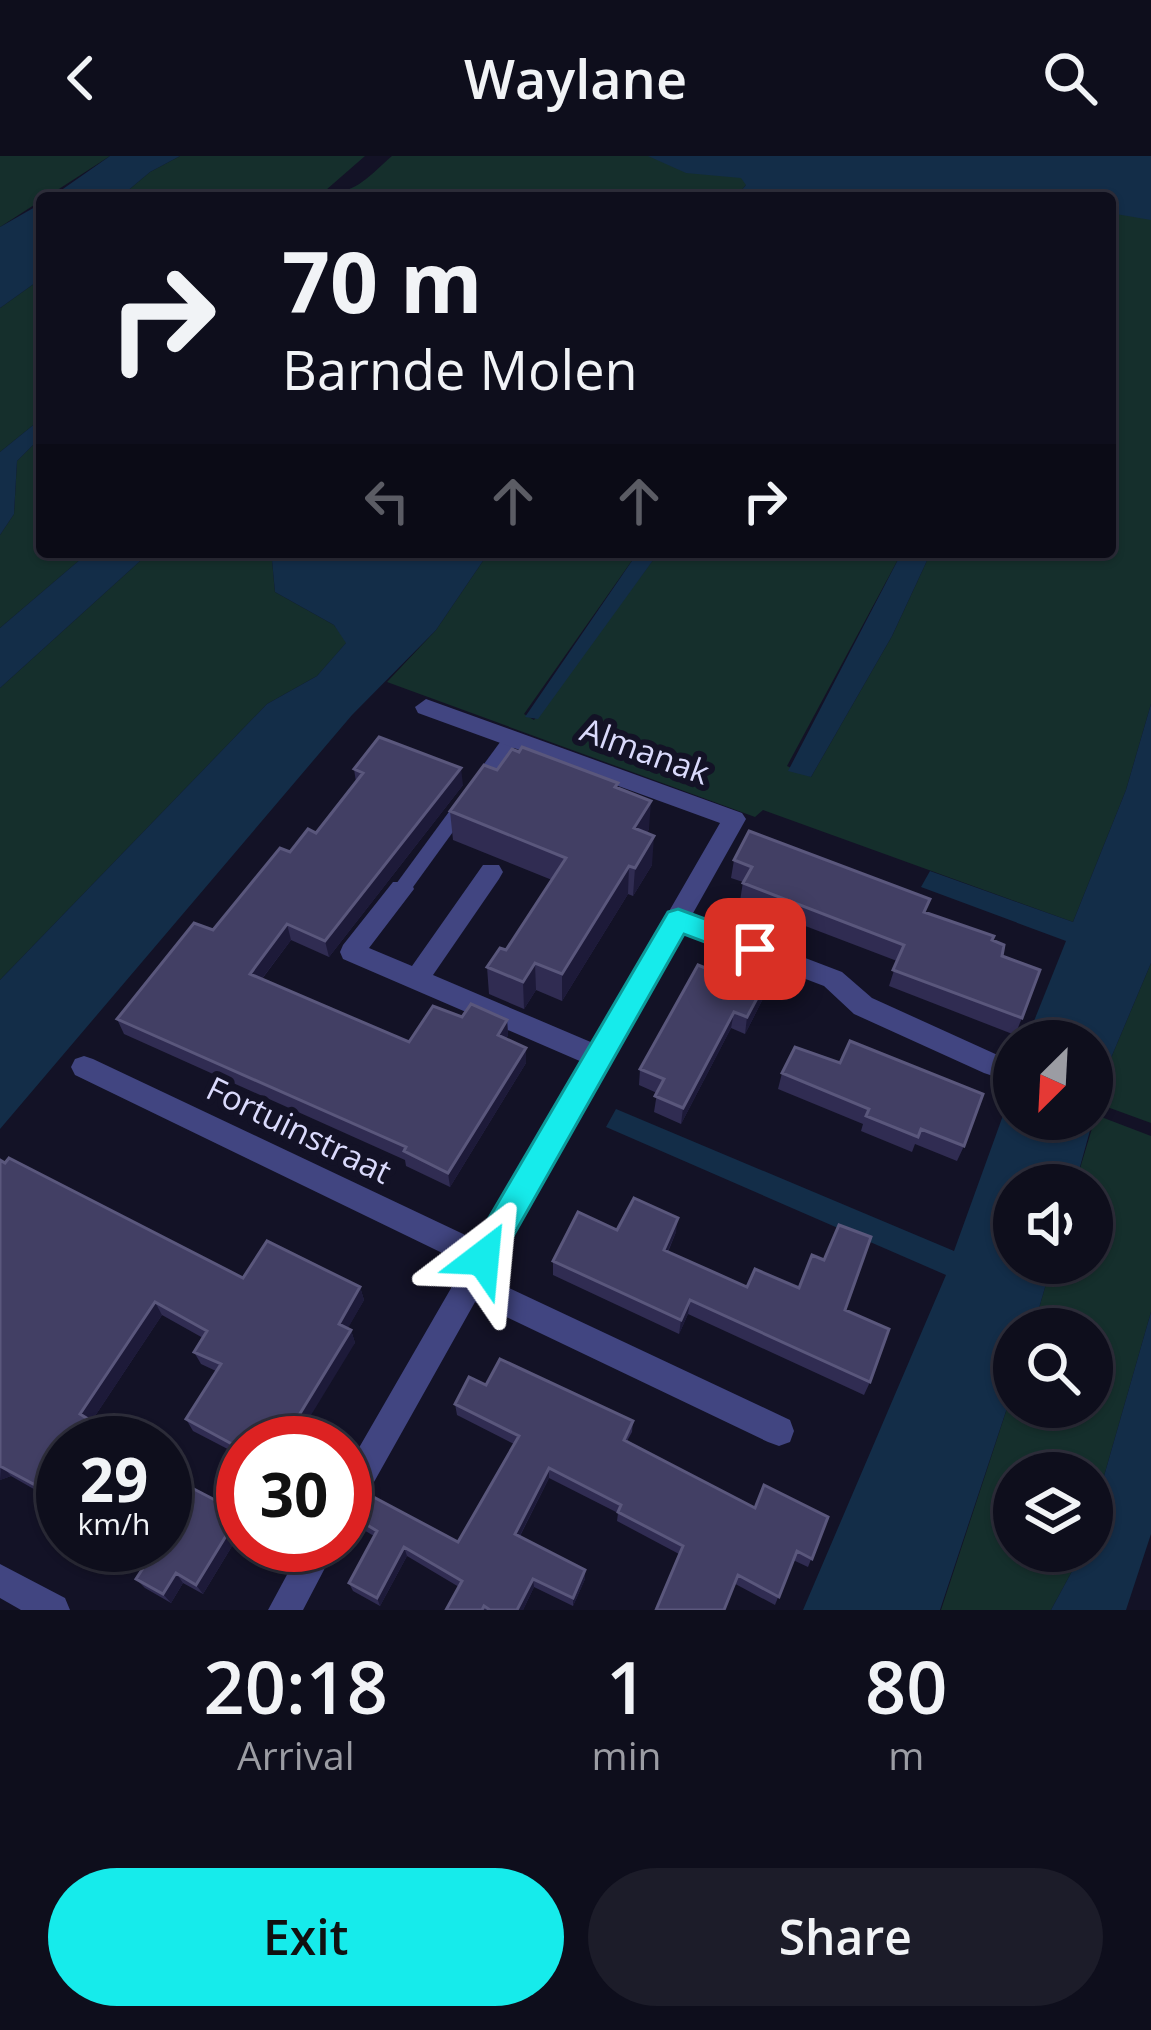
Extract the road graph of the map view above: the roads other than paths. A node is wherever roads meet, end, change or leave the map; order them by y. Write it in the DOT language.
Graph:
graph roads {
  1 [pos="426,706"];
  2 [pos="512,738"];
  3 [pos="491,872"];
  4 [pos="402,889"];
  5 [pos="678,920"];
  6 [pos="417,979"];
  7 [pos="597,1056"];
  8 [pos="993,1065"];
  9 [pos="84,1067"];
  10 [pos="476,1271"];
  11 [pos="779,1431"];
  12 [pos="372,1455"];
  13 [pos="306,1572"];
  14 [pos="0,1580"];
  15 [pos="53,1610"];
  16 [pos="285,1610"];
  1 -- 2 [label="street, Almanak"];
  2 -- 4 [label="lane"];
  2 -- 5 [label="street, Almanak"];
  3 -- 6 [label="street"];
  4 -- 6 [label="street"];
  5 -- 7 [label="street"];
  5 -- 8 [label="street"];
  6 -- 7 [label="street"];
  7 -- 10 [label="street"];
  9 -- 10 [label="street, Fortuinstraat"];
  10 -- 11 [label="street, Fortuinstraat"];
  10 -- 12 [label="street"];
  13 -- 16 [label="street"];
  14 -- 15 [label="street"];
}
